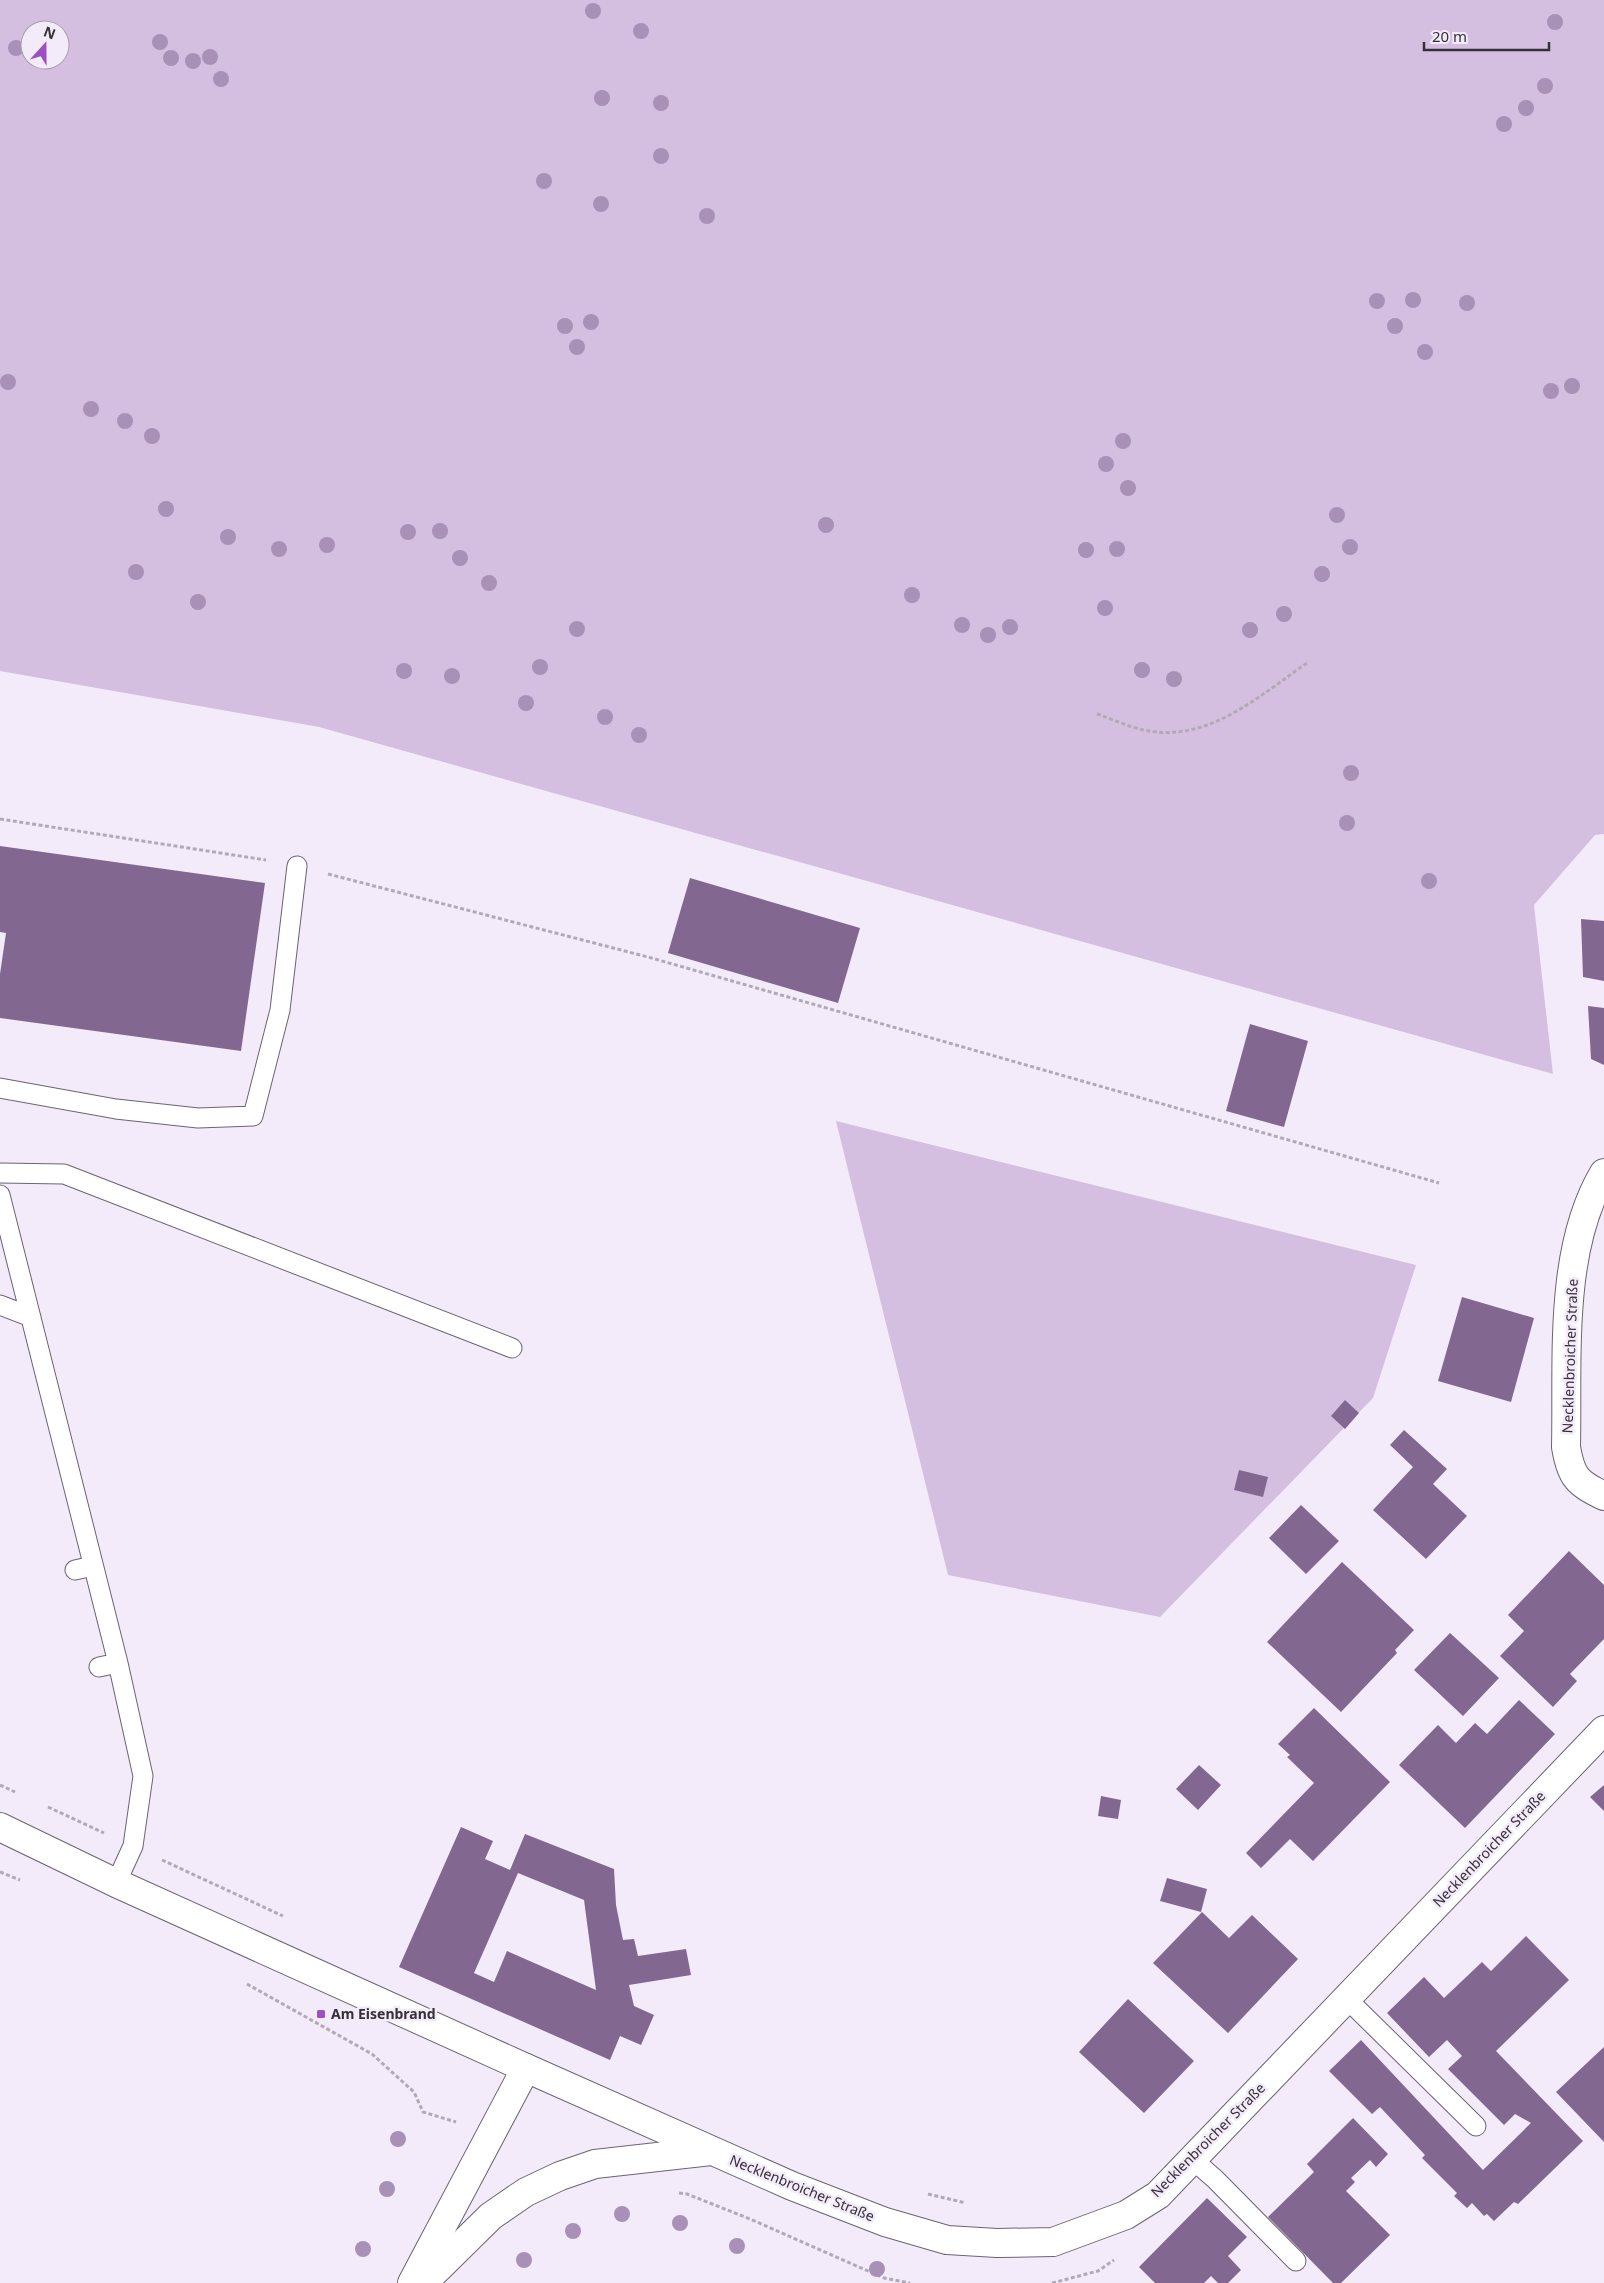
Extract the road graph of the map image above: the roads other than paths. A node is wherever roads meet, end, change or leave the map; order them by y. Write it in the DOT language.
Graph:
graph roads {
  1 [pos="297,866"];
  2 [pos="0,1088"];
  3 [pos="0,1173"];
  4 [pos="1604,1173"];
  5 [pos="0,1195"];
  6 [pos="0,1305"];
  7 [pos="30,1317"];
  8 [pos="512,1348"];
  9 [pos="1604,1496"];
  10 [pos="118,1663"];
  11 [pos="99,1667"];
  12 [pos="1604,1730"];
  13 [pos="0,1827"];
  14 [pos="116,1883"];
  15 [pos="1346,1998"];
  16 [pos="526,2068"];
  17 [pos="1476,2126"];
  18 [pos="711,2151"];
  19 [pos="1192,2159"];
  20 [pos="1296,2261"];
  21 [pos="412,2283"];
  22 [pos="423,2283"];
  1 -- 2 [label="lane"];
  3 -- 8 [label="lane"];
  4 -- 9 [label="main road, Necklenbroicher Straße"];
  5 -- 7 [label="lane"];
  6 -- 7 [label="lane"];
  7 -- 10 [label="lane"];
  10 -- 11 [label="lane"];
  10 -- 14 [label="lane"];
  12 -- 15 [label="main road, Necklenbroicher Straße"];
  13 -- 14 [label="main road, Necklenbroicher Straße"];
  14 -- 16 [label="main road, Necklenbroicher Straße"];
  15 -- 17 [label="lane"];
  15 -- 19 [label="main road, Necklenbroicher Straße"];
  16 -- 18 [label="main road, Necklenbroicher Straße"];
  16 -- 21 [label="main road"];
  18 -- 19 [label="main road, Necklenbroicher Straße"];
  18 -- 22 [label="main road"];
  19 -- 20 [label="lane"];
}
